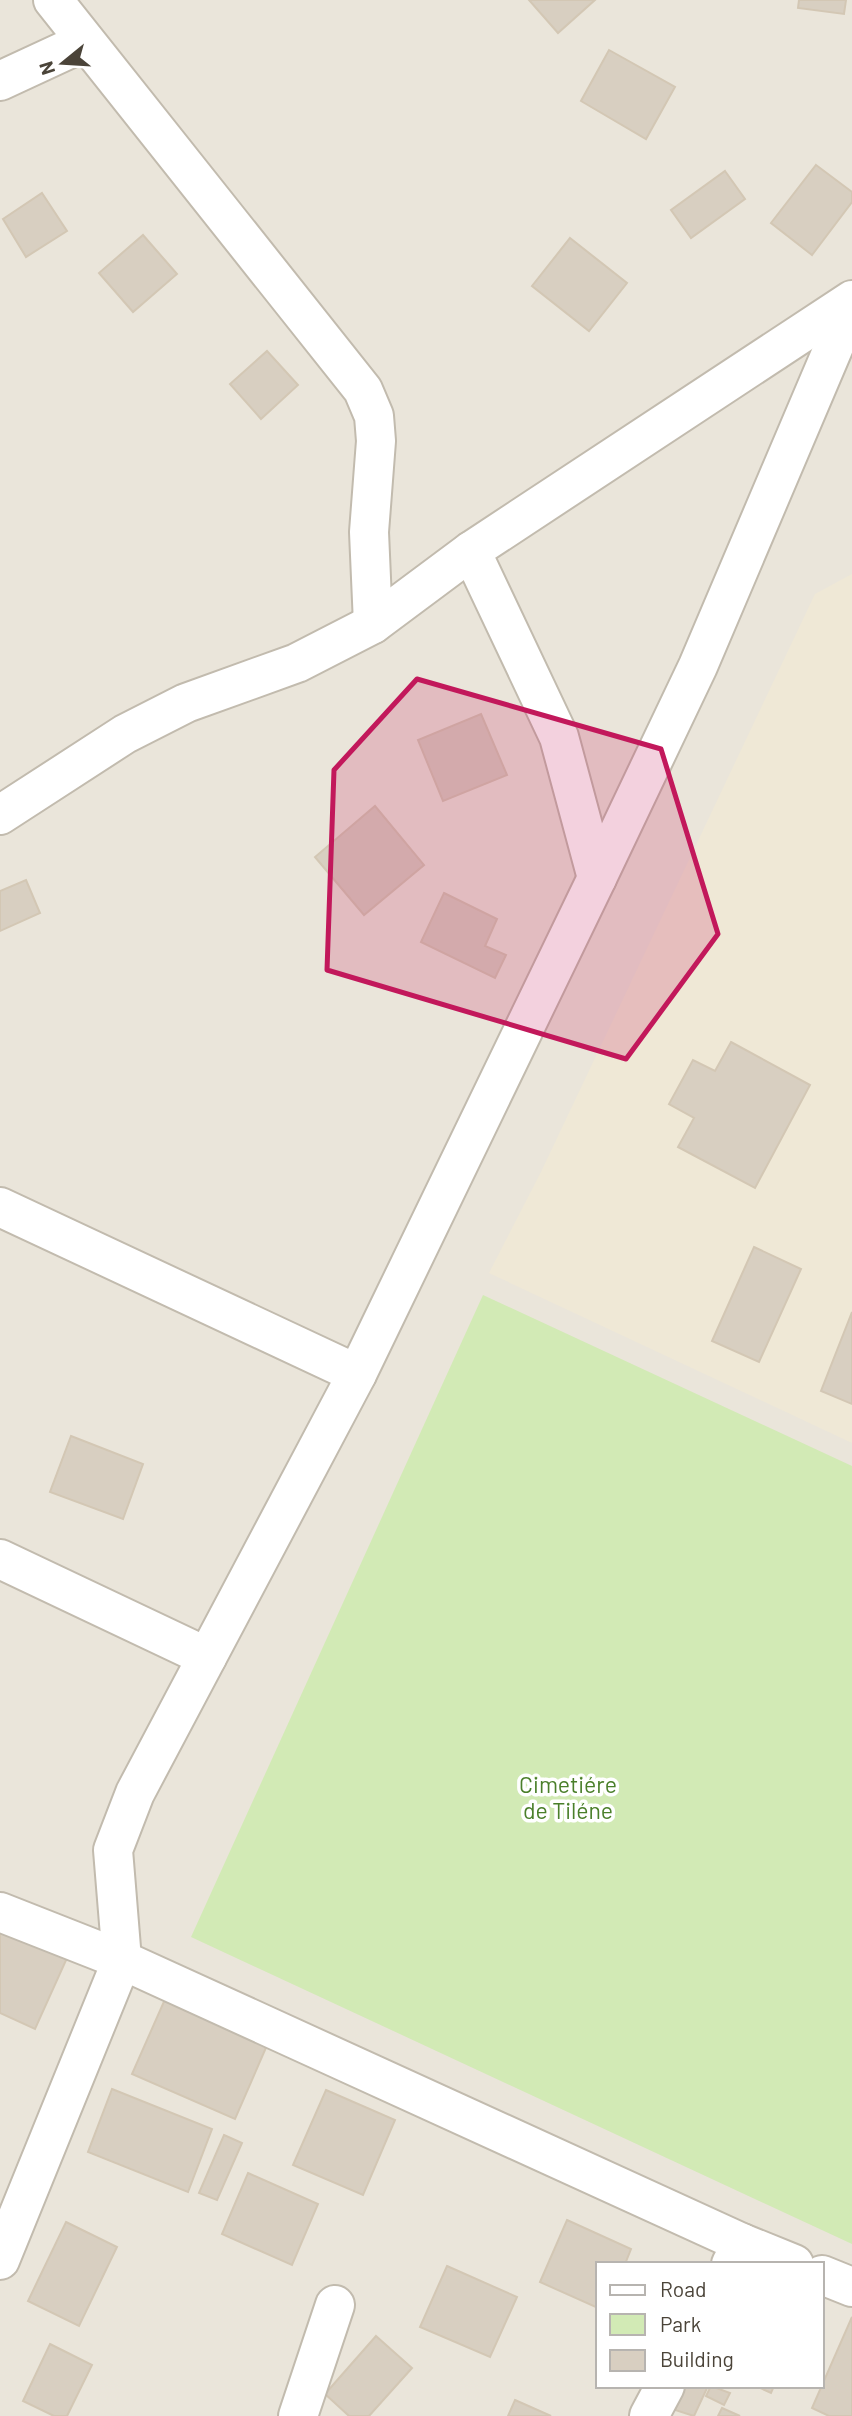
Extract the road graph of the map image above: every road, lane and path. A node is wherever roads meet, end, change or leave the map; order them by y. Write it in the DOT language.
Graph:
graph roads {
  1 [pos="52,0"];
  2 [pos="84,42"];
  3 [pos="0,81"];
  4 [pos="852,302"];
  5 [pos="471,551"];
  6 [pos="373,624"];
  7 [pos="0,815"];
  8 [pos="597,878"];
  9 [pos="0,1207"];
  10 [pos="357,1374"];
  11 [pos="0,1559"];
  12 [pos="207,1657"];
  13 [pos="0,1912"];
  14 [pos="122,1960"];
  15 [pos="737,2253"];
  16 [pos="0,2260"];
  17 [pos="784,2262"];
  18 [pos="824,2276"];
  19 [pos="852,2287"];
  20 [pos="335,2305"];
  21 [pos="664,2388"];
  22 [pos="298,2416"];
  23 [pos="649,2416"];
  1 -- 2 [label="street"];
  2 -- 3 [label="street"];
  2 -- 6 [label="street"];
  4 -- 5 [label="street"];
  4 -- 8 [label="street"];
  5 -- 6 [label="street"];
  5 -- 8 [label="street"];
  6 -- 7 [label="street"];
  8 -- 10 [label="street"];
  9 -- 10 [label="street"];
  10 -- 12 [label="street"];
  11 -- 12 [label="street"];
  12 -- 14 [label="street"];
  13 -- 14 [label="street"];
  14 -- 15 [label="street"];
  14 -- 16 [label="street"];
  15 -- 17 [label="street"];
  18 -- 19 [label="street"];
  20 -- 22 [label="street"];
  21 -- 23 [label="street"];
}
